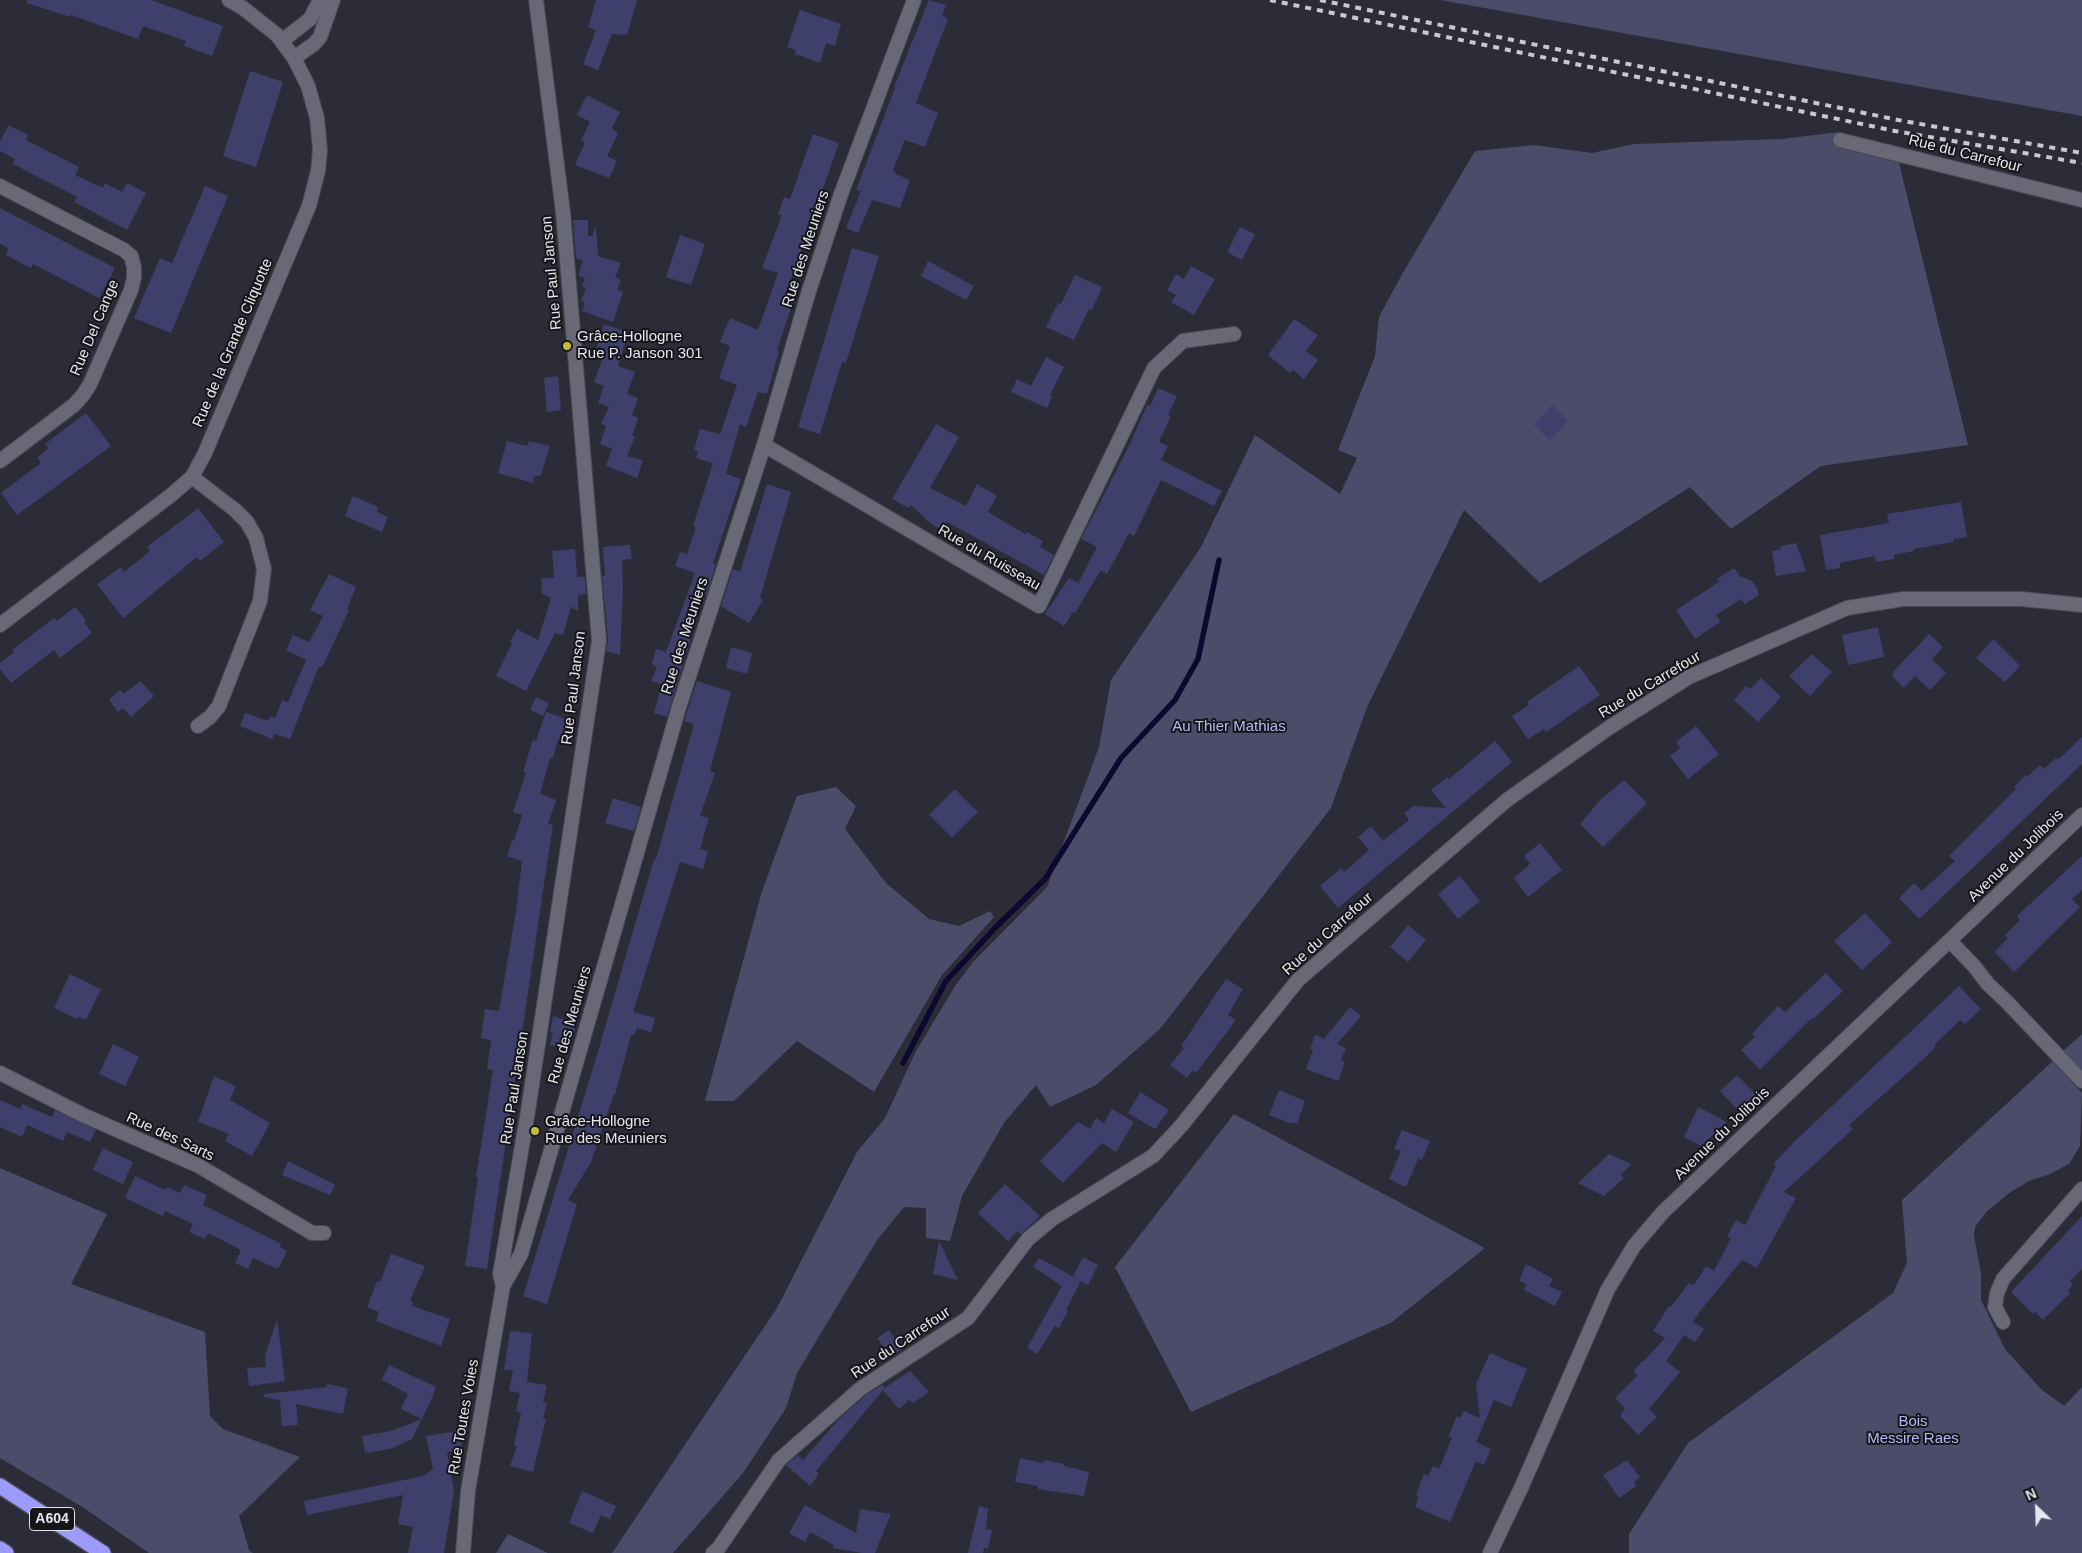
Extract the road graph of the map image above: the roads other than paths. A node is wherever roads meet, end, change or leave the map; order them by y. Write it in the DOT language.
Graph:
graph roads {
  1 [pos="229,0"];
  2 [pos="320,0"];
  3 [pos="333,0"];
  4 [pos="536,0"];
  5 [pos="914,0"];
  6 [pos="282,41"];
  7 [pos="294,58"];
  8 [pos="1840,140"];
  9 [pos="0,186"];
  10 [pos="2082,200"];
  11 [pos="1234,334"];
  12 [pos="764,446"];
  13 [pos="0,461"];
  14 [pos="192,476"];
  15 [pos="2082,605"];
  16 [pos="0,625"];
  17 [pos="198,726"];
  18 [pos="2082,815"];
  19 [pos="1950,941"];
  20 [pos="0,1073"];
  21 [pos="2082,1081"];
  22 [pos="2082,1189"];
  23 [pos="324,1234"];
  24 [pos="503,1286"];
  25 [pos="2003,1322"];
  26 [pos="0,1486"];
  27 [pos="0,1549"];
  28 [pos="6,1553"];
  29 [pos="103,1553"];
  30 [pos="463,1553"];
  31 [pos="713,1553"];
  32 [pos="1490,1553"];
  1 -- 6 [label="street, Rue de la Grande Cliquotte"];
  2 -- 6 [label="street"];
  3 -- 7 [label="street"];
  4 -- 24 [label="street, Rue Paul Janson"];
  5 -- 12 [label="street, Rue des Meuniers"];
  6 -- 7 [label="street, Rue de la Grande Cliquotte"];
  7 -- 14 [label="street, Rue de la Grande Cliquotte"];
  8 -- 10 [label="street, Rue du Carrefour"];
  9 -- 13 [label="street, Rue Del Cange"];
  11 -- 12 [label="street, Rue du Ruisseau"];
  12 -- 24 [label="street, Rue des Meuniers"];
  14 -- 16 [label="street, Rue de la Grande Cliquotte"];
  14 -- 17 [label="street"];
  15 -- 31 [label="street, Rue du Carrefour"];
  18 -- 19 [label="street, Avenue du Jolibois"];
  19 -- 21 [label="street"];
  19 -- 32 [label="street, Avenue du Jolibois"];
  20 -- 23 [label="street, Rue des Sarts"];
  22 -- 25 [label="street"];
  24 -- 30 [label="street, Rue Toutes Voies"];
  26 -- 29 [label="highway, A604"];
  27 -- 28 [label="highway"];
}
